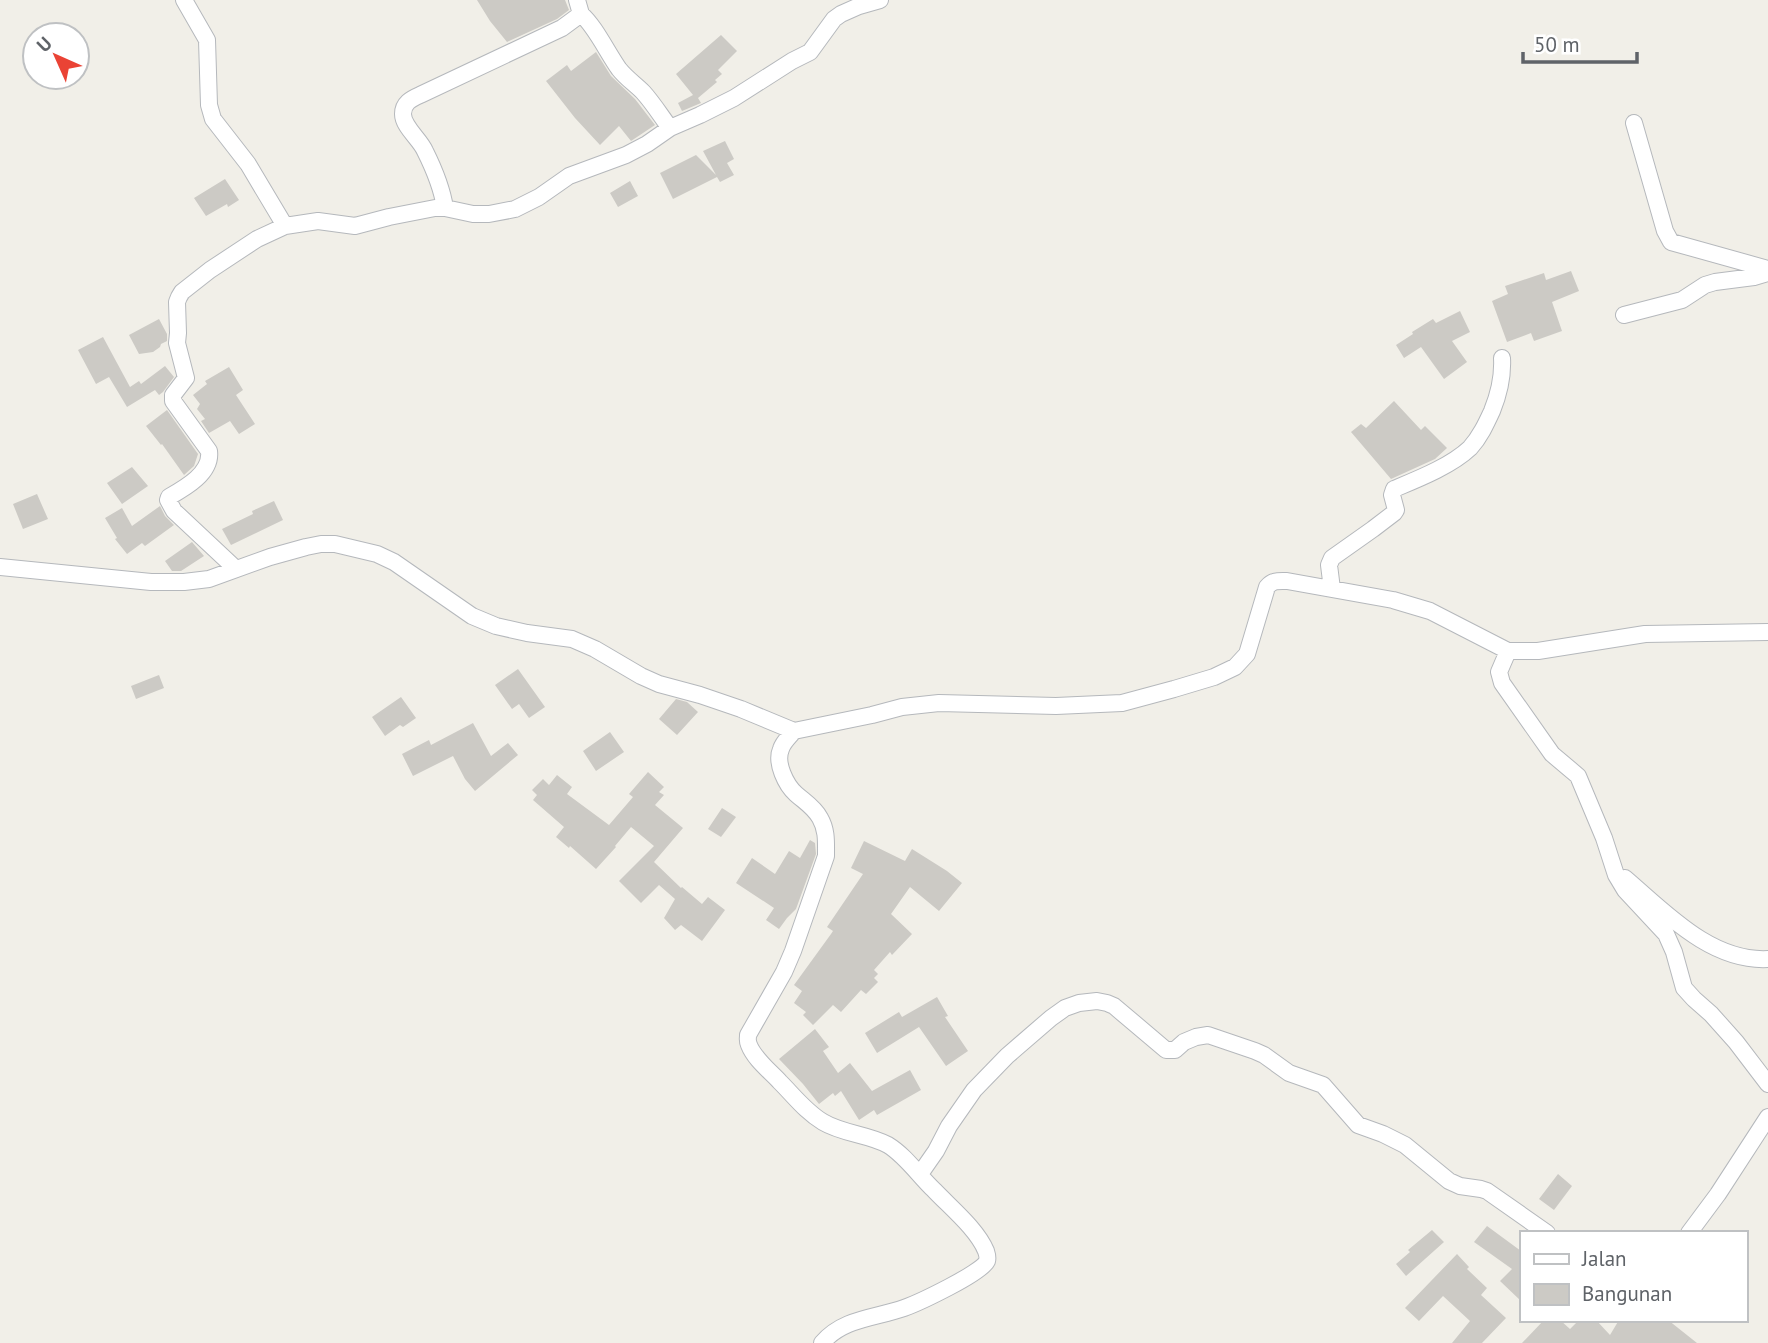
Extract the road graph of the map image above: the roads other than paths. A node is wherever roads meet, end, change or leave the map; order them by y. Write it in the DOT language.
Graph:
graph roads {
  1 [pos="184,0"];
  2 [pos="880,0"];
  3 [pos="579,7"];
  4 [pos="1634,123"];
  5 [pos="670,128"];
  6 [pos="445,208"];
  7 [pos="285,226"];
  8 [pos="1768,271"];
  9 [pos="1624,315"];
  10 [pos="1502,358"];
  11 [pos="0,567"];
  12 [pos="236,569"];
  13 [pos="1332,589"];
  14 [pos="1768,632"];
  15 [pos="1508,651"];
  16 [pos="794,731"];
  17 [pos="1613,867"];
  18 [pos="1768,959"];
  19 [pos="1768,1084"];
  20 [pos="1768,1118"];
  21 [pos="920,1174"];
  22 [pos="1544,1231"];
  23 [pos="1690,1231"];
  24 [pos="822,1343"];
  1 -- 7 [label="street"];
  2 -- 5 [label="street"];
  3 -- 5 [label="street"];
  3 -- 6 [label="street"];
  4 -- 8 [label="street"];
  5 -- 6 [label="street"];
  6 -- 7 [label="street"];
  7 -- 12 [label="street"];
  8 -- 9 [label="street"];
  10 -- 13 [label="street"];
  11 -- 12 [label="street"];
  12 -- 16 [label="street"];
  13 -- 15 [label="street"];
  13 -- 16 [label="street"];
  14 -- 15 [label="street"];
  15 -- 17 [label="street"];
  16 -- 21 [label="street"];
  17 -- 18 [label="street"];
  17 -- 19 [label="street"];
  20 -- 23 [label="street"];
  21 -- 22 [label="street"];
  21 -- 24 [label="street"];
}
